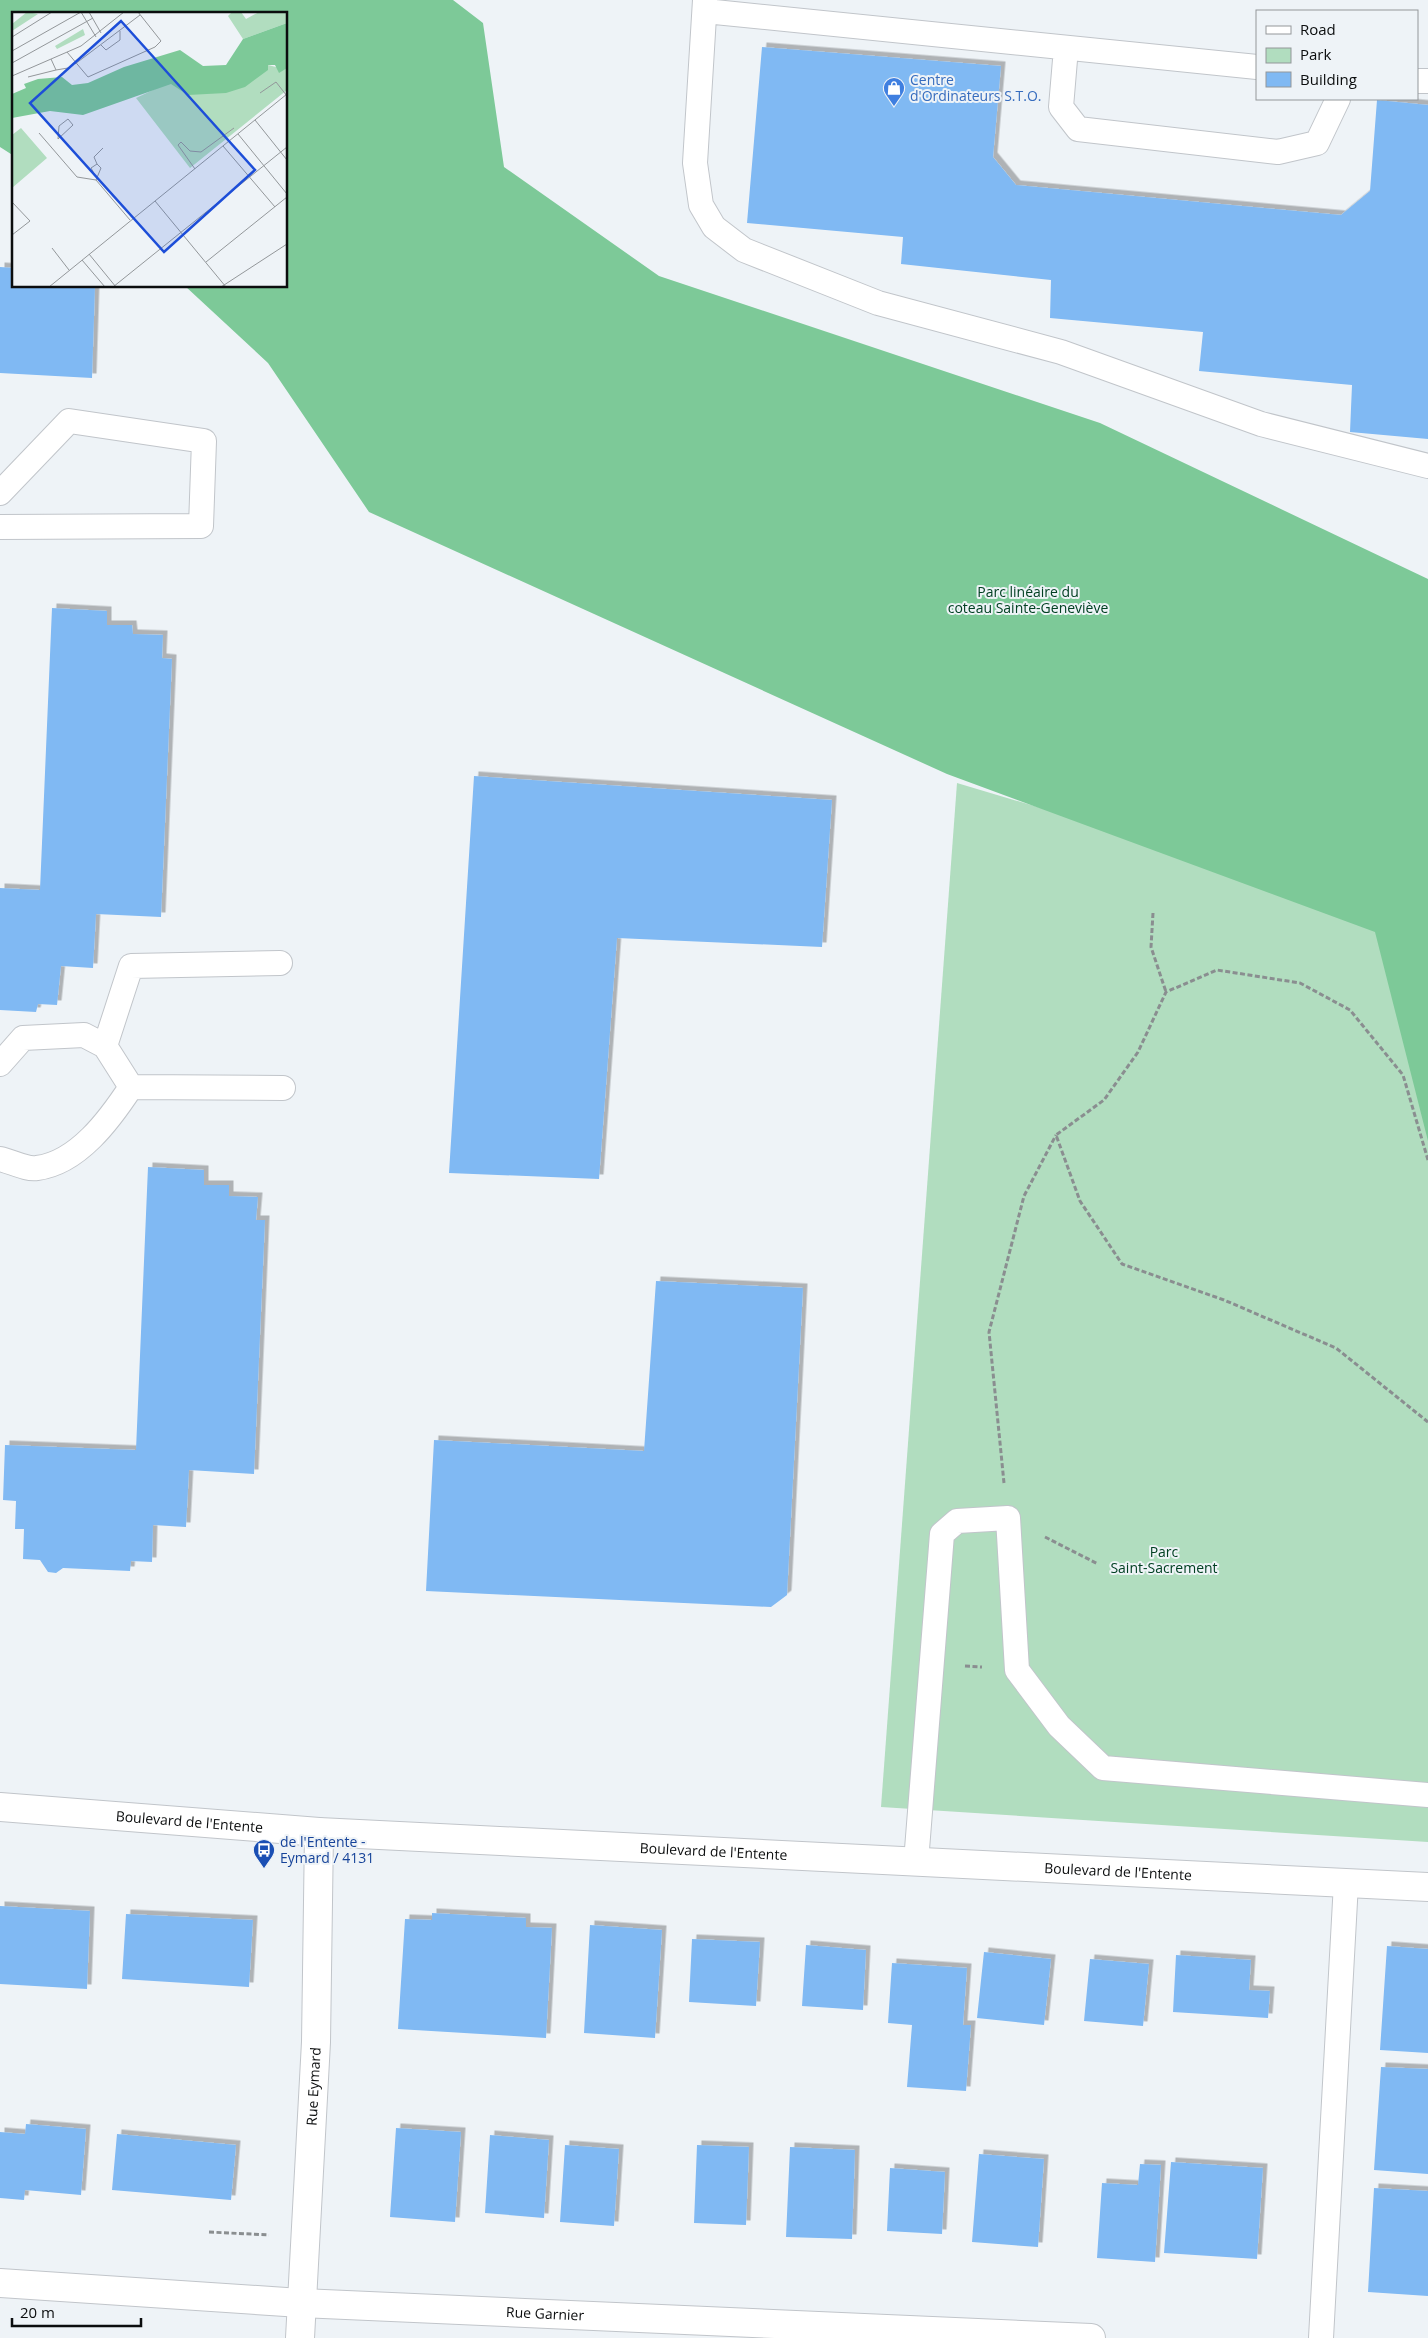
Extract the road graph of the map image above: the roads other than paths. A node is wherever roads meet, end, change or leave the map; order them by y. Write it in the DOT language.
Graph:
graph roads {
  1 [pos="705,5"];
  2 [pos="1066,48"];
  3 [pos="1256,67"];
  4 [pos="1338,100"];
  5 [pos="1428,466"];
  6 [pos="0,493"];
  7 [pos="0,528"];
  8 [pos="280,963"];
  9 [pos="106,1046"];
  10 [pos="0,1064"];
  11 [pos="131,1088"];
  12 [pos="283,1088"];
  13 [pos="0,1159"];
  14 [pos="1428,1795"];
  15 [pos="0,1807"];
  16 [pos="319,1832"];
  17 [pos="916,1862"];
  18 [pos="1346,1883"];
  19 [pos="1428,1887"];
  20 [pos="0,2284"];
  21 [pos="301,2303"];
  22 [pos="300,2338"];
  23 [pos="1091,2338"];
  24 [pos="1321,2338"];
  1 -- 2 [label="lane"];
  1 -- 5 [label="lane"];
  2 -- 3 [label="lane"];
  2 -- 4 [label="lane"];
  6 -- 7 [label="lane"];
  8 -- 9 [label="lane"];
  9 -- 10 [label="lane"];
  9 -- 11 [label="lane"];
  11 -- 12 [label="lane"];
  11 -- 13 [label="lane"];
  14 -- 17 [label="lane"];
  15 -- 16 [label="street, Boulevard de l'Entente"];
  16 -- 17 [label="street, Boulevard de l'Entente"];
  16 -- 21 [label="street, Rue Eymard"];
  17 -- 18 [label="street, Boulevard de l'Entente"];
  18 -- 19 [label="street, Boulevard de l'Entente"];
  18 -- 24 [label="lane"];
  20 -- 21 [label="street, Rue Garnier"];
  21 -- 22 [label="street, Rue Eymard"];
  21 -- 23 [label="street, Rue Garnier"];
}
